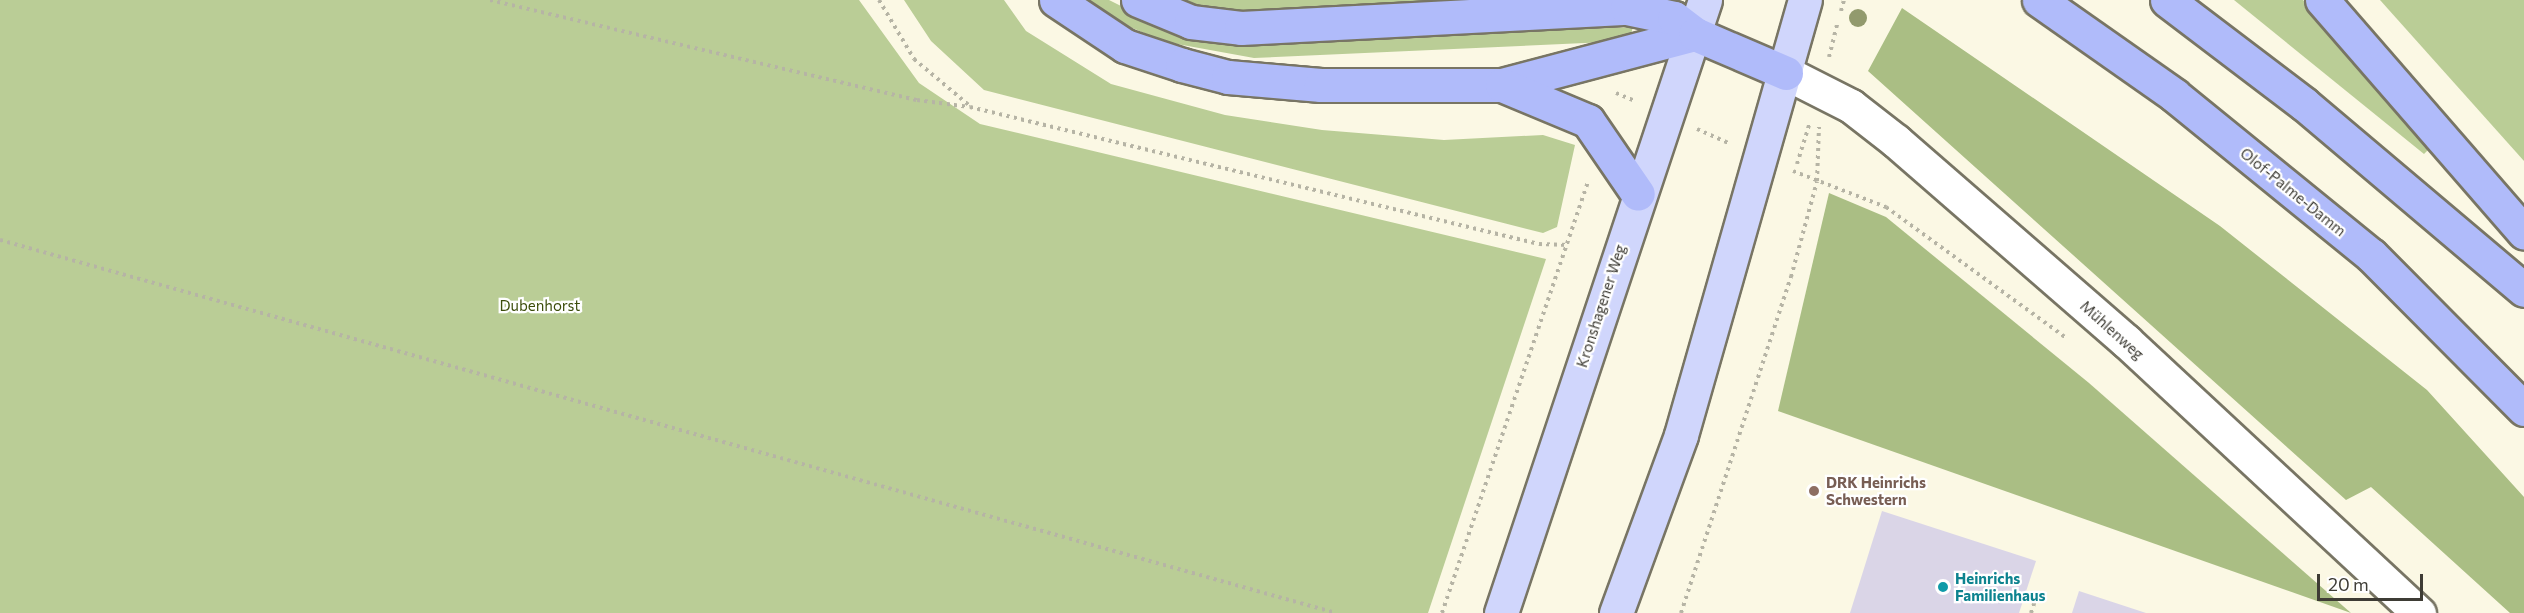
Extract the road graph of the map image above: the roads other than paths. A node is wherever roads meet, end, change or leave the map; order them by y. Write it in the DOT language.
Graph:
graph roads {
  1 [pos="1056,0"];
  2 [pos="1138,0"];
  3 [pos="1705,0"];
  4 [pos="1805,0"];
  5 [pos="2039,0"];
  6 [pos="2168,0"];
  7 [pos="2322,0"];
  8 [pos="1695,34"];
  9 [pos="1786,73"];
  10 [pos="1502,85"];
  11 [pos="1638,194"];
  12 [pos="2524,232"];
  13 [pos="2524,290"];
  14 [pos="2524,409"];
  15 [pos="1502,613"];
  16 [pos="1616,613"];
  17 [pos="2419,613"];
  1 -- 10 [label="highway"];
  2 -- 8 [label="highway"];
  3 -- 8 [label="main road, Kronshagener Weg"];
  4 -- 9 [label="main road"];
  5 -- 14 [label="highway, Olof-Palme-Damm"];
  6 -- 13 [label="highway"];
  7 -- 12 [label="highway"];
  8 -- 9 [label="highway"];
  8 -- 10 [label="highway"];
  8 -- 11 [label="main road, Kronshagener Weg"];
  9 -- 16 [label="main road"];
  9 -- 17 [label="street, Mühlenweg"];
  10 -- 11 [label="highway"];
  11 -- 15 [label="main road, Kronshagener Weg"];
}
